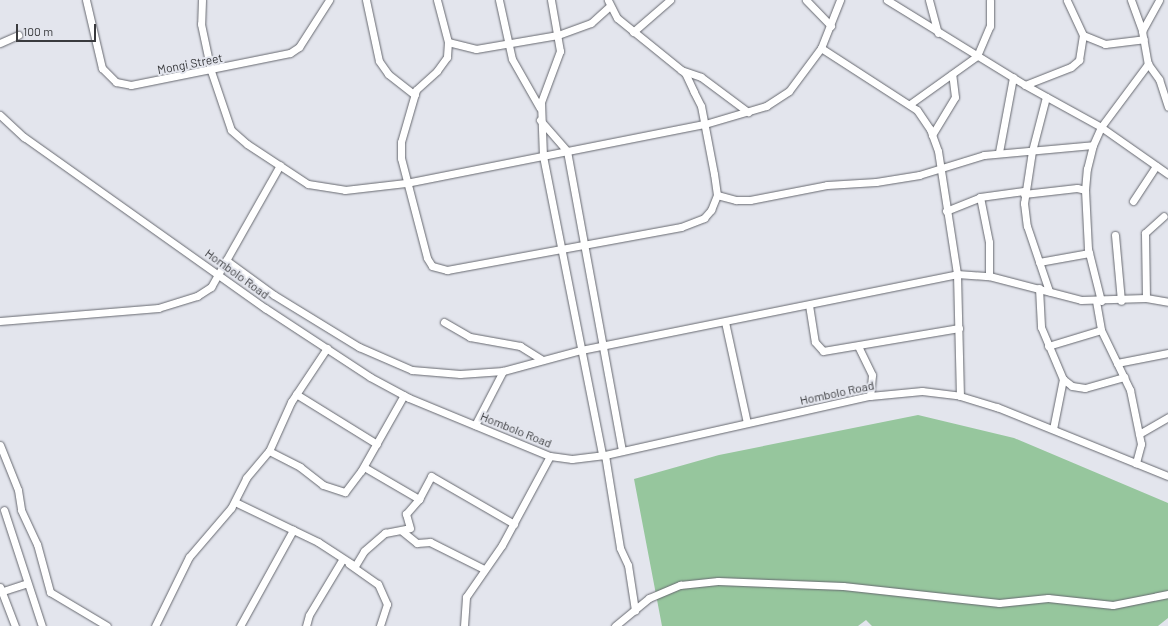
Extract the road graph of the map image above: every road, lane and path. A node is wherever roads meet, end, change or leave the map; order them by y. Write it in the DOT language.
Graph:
graph roads {
  1 [pos="86,0"];
  2 [pos="202,0"];
  3 [pos="329,0"];
  4 [pos="366,0"];
  5 [pos="437,0"];
  6 [pos="499,0"];
  7 [pos="550,0"];
  8 [pos="670,0"];
  9 [pos="806,0"];
  10 [pos="840,0"];
  11 [pos="887,0"];
  12 [pos="929,0"];
  13 [pos="990,0"];
  14 [pos="1067,0"];
  15 [pos="1131,0"];
  16 [pos="1160,0"];
  17 [pos="608,3"];
  18 [pos="1150,14"];
  19 [pos="1137,16"];
  20 [pos="831,26"];
  21 [pos="1142,31"];
  22 [pos="633,32"];
  23 [pos="938,33"];
  24 [pos="558,35"];
  25 [pos="1083,35"];
  26 [pos="18,36"];
  27 [pos="1144,39"];
  28 [pos="448,42"];
  29 [pos="0,43"];
  30 [pos="508,44"];
  31 [pos="821,48"];
  32 [pos="977,56"];
  33 [pos="1148,64"];
  34 [pos="682,70"];
  35 [pos="211,71"];
  36 [pos="952,74"];
  37 [pos="1013,76"];
  38 [pos="1025,85"];
  39 [pos="415,95"];
  40 [pos="1046,97"];
  41 [pos="910,104"];
  42 [pos="1168,107"];
  43 [pos="541,110"];
  44 [pos="748,112"];
  45 [pos="0,115"];
  46 [pos="540,120"];
  47 [pos="705,124"];
  48 [pos="1101,127"];
  49 [pos="932,135"];
  50 [pos="1093,145"];
  51 [pos="1032,150"];
  52 [pos="567,151"];
  53 [pos="999,152"];
  54 [pos="543,156"];
  55 [pos="280,165"];
  56 [pos="1156,166"];
  57 [pos="940,167"];
  58 [pos="1168,174"];
  59 [pos="406,183"];
  60 [pos="1085,190"];
  61 [pos="1024,193"];
  62 [pos="717,195"];
  63 [pos="980,197"];
  64 [pos="1133,201"];
  65 [pos="946,211"];
  66 [pos="1164,216"];
  67 [pos="1115,235"];
  68 [pos="585,242"];
  69 [pos="561,248"];
  70 [pos="1088,253"];
  71 [pos="226,260"];
  72 [pos="1040,262"];
  73 [pos="957,274"];
  74 [pos="218,275"];
  75 [pos="989,276"];
  76 [pos="1039,288"];
  77 [pos="1049,291"];
  78 [pos="1146,298"];
  79 [pos="1099,301"];
  80 [pos="1121,301"];
  81 [pos="1168,302"];
  82 [pos="809,304"];
  83 [pos="0,321"];
  84 [pos="444,322"];
  85 [pos="725,322"];
  86 [pos="959,328"];
  87 [pos="1101,330"];
  88 [pos="605,345"];
  89 [pos="858,346"];
  90 [pos="1048,346"];
  91 [pos="326,348"];
  92 [pos="581,350"];
  93 [pos="1168,353"];
  94 [pos="542,360"];
  95 [pos="1117,363"];
  96 [pos="503,371"];
  97 [pos="1124,377"];
  98 [pos="1062,380"];
  99 [pos="296,394"];
  100 [pos="404,395"];
  101 [pos="870,396"];
  102 [pos="960,396"];
  103 [pos="1168,417"];
  104 [pos="746,423"];
  105 [pos="475,425"];
  106 [pos="1053,430"];
  107 [pos="1139,434"];
  108 [pos="377,444"];
  109 [pos="0,445"];
  110 [pos="269,451"];
  111 [pos="622,451"];
  112 [pos="603,455"];
  113 [pos="550,456"];
  114 [pos="1136,463"];
  115 [pos="364,467"];
  116 [pos="1168,476"];
  117 [pos="419,498"];
  118 [pos="235,502"];
  119 [pos="4,510"];
  120 [pos="514,524"];
  121 [pos="293,530"];
  122 [pos="402,531"];
  123 [pos="342,560"];
  124 [pos="349,564"];
  125 [pos="484,569"];
  126 [pos="27,583"];
  127 [pos="0,590"];
  128 [pos="1168,594"];
  129 [pos="635,610"];
  130 [pos="15,626"];
  131 [pos="42,626"];
  132 [pos="107,626"];
  133 [pos="155,626"];
  134 [pos="240,626"];
  135 [pos="306,626"];
  136 [pos="380,626"];
  137 [pos="464,626"];
  138 [pos="615,626"];
  1 -- 35 [label="street, Mongi Street"];
  2 -- 35 [label="street"];
  3 -- 35 [label="street, Mongi Street"];
  4 -- 39 [label="street"];
  5 -- 28 [label="street"];
  6 -- 30 [label="street"];
  7 -- 24 [label="street"];
  8 -- 22 [label="street"];
  9 -- 20 [label="street"];
  10 -- 20 [label="street"];
  11 -- 23 [label="street"];
  12 -- 23 [label="street"];
  13 -- 32 [label="street"];
  14 -- 25 [label="street"];
  15 -- 19 [label="street"];
  16 -- 18 [label="street"];
  17 -- 22 [label="street"];
  17 -- 24 [label="street"];
  18 -- 19 [label="street"];
  18 -- 21 [label="street"];
  19 -- 21 [label="street"];
  20 -- 31 [label="street"];
  21 -- 27 [label="street"];
  22 -- 34 [label="street"];
  23 -- 32 [label="street"];
  24 -- 30 [label="street"];
  24 -- 43 [label="street"];
  25 -- 27 [label="street"];
  25 -- 38 [label="street"];
  26 -- 29 [label="street"];
  27 -- 33 [label="street"];
  28 -- 30 [label="street"];
  28 -- 39 [label="street"];
  30 -- 43 [label="street"];
  31 -- 41 [label="street"];
  31 -- 44 [label="street"];
  32 -- 36 [label="street"];
  32 -- 37 [label="street"];
  33 -- 42 [label="street"];
  33 -- 48 [label="street"];
  34 -- 44 [label="street"];
  34 -- 47 [label="street"];
  35 -- 55 [label="street"];
  36 -- 41 [label="street"];
  36 -- 49 [label="street"];
  37 -- 38 [label="street"];
  37 -- 53 [label="street"];
  38 -- 40 [label="street"];
  39 -- 59 [label="street"];
  40 -- 48 [label="street"];
  40 -- 51 [label="street"];
  41 -- 49 [label="street"];
  43 -- 46 [label="street"];
  44 -- 47 [label="street"];
  45 -- 74 [label="street, Hombolo Road"];
  46 -- 52 [label="street"];
  46 -- 54 [label="street"];
  47 -- 52 [label="street"];
  47 -- 62 [label="street"];
  48 -- 50 [label="street"];
  48 -- 56 [label="street"];
  49 -- 57 [label="street"];
  50 -- 51 [label="street"];
  50 -- 60 [label="street"];
  51 -- 53 [label="street"];
  51 -- 61 [label="street"];
  52 -- 54 [label="street"];
  52 -- 68 [label="street"];
  53 -- 57 [label="street"];
  54 -- 59 [label="street"];
  54 -- 69 [label="street"];
  55 -- 59 [label="street"];
  55 -- 71 [label="street"];
  56 -- 58 [label="street"];
  56 -- 64 [label="street"];
  57 -- 62 [label="street"];
  57 -- 65 [label="street"];
  59 -- 69 [label="street"];
  60 -- 61 [label="street"];
  60 -- 70 [label="street"];
  61 -- 63 [label="street"];
  61 -- 72 [label="street"];
  62 -- 68 [label="street"];
  63 -- 65 [label="street"];
  63 -- 75 [label="street"];
  65 -- 73 [label="street"];
  66 -- 78 [label="street"];
  67 -- 80 [label="street"];
  68 -- 69 [label="street"];
  68 -- 88 [label="street"];
  69 -- 92 [label="street"];
  70 -- 72 [label="street"];
  70 -- 79 [label="street"];
  71 -- 74 [label="street"];
  71 -- 96 [label="street"];
  72 -- 77 [label="street"];
  73 -- 75 [label="street"];
  73 -- 82 [label="street"];
  73 -- 86 [label="street"];
  74 -- 83 [label="street"];
  74 -- 91 [label="street, Hombolo Road"];
  75 -- 76 [label="street"];
  76 -- 77 [label="street"];
  76 -- 90 [label="street"];
  77 -- 79 [label="street"];
  78 -- 80 [label="street"];
  78 -- 81 [label="street"];
  79 -- 80 [label="street"];
  79 -- 87 [label="street"];
  82 -- 85 [label="street"];
  82 -- 89 [label="street"];
  84 -- 94 [label="street"];
  85 -- 88 [label="street"];
  85 -- 104 [label="street"];
  86 -- 89 [label="street"];
  86 -- 102 [label="street"];
  87 -- 90 [label="street"];
  87 -- 95 [label="street"];
  88 -- 92 [label="street"];
  88 -- 111 [label="street"];
  89 -- 101 [label="street"];
  90 -- 98 [label="street"];
  91 -- 99 [label="street"];
  91 -- 100 [label="street, Hombolo Road"];
  92 -- 94 [label="street"];
  92 -- 112 [label="street"];
  93 -- 95 [label="street"];
  94 -- 96 [label="street"];
  95 -- 97 [label="street"];
  96 -- 105 [label="street"];
  97 -- 98 [label="street"];
  97 -- 107 [label="street"];
  98 -- 106 [label="street"];
  99 -- 108 [label="street"];
  99 -- 110 [label="street"];
  100 -- 105 [label="street, Hombolo Road"];
  100 -- 108 [label="street"];
  101 -- 102 [label="street, Hombolo Road"];
  101 -- 104 [label="street, Hombolo Road"];
  102 -- 106 [label="street, Hombolo Road"];
  103 -- 107 [label="street"];
  104 -- 111 [label="street, Hombolo Road"];
  105 -- 113 [label="street, Hombolo Road"];
  106 -- 114 [label="street, Hombolo Road"];
  107 -- 114 [label="street"];
  108 -- 115 [label="street"];
  109 -- 132 [label="street"];
  110 -- 115 [label="street"];
  110 -- 118 [label="street"];
  111 -- 112 [label="street, Hombolo Road"];
  112 -- 113 [label="street, Hombolo Road"];
  112 -- 129 [label="street"];
  113 -- 120 [label="street"];
  114 -- 116 [label="street, Hombolo Road"];
  115 -- 117 [label="street"];
  117 -- 120 [label="street"];
  117 -- 122 [label="street"];
  118 -- 121 [label="street"];
  118 -- 133 [label="street"];
  119 -- 126 [label="street"];
  120 -- 125 [label="street"];
  121 -- 123 [label="street"];
  121 -- 134 [label="street"];
  122 -- 124 [label="street"];
  122 -- 125 [label="street"];
  123 -- 124 [label="street"];
  123 -- 135 [label="street"];
  124 -- 136 [label="street"];
  125 -- 137 [label="street"];
  126 -- 127 [label="street"];
  126 -- 131 [label="street"];
  127 -- 130 [label="street"];
  128 -- 129 [label="street"];
  129 -- 138 [label="street"];
}
